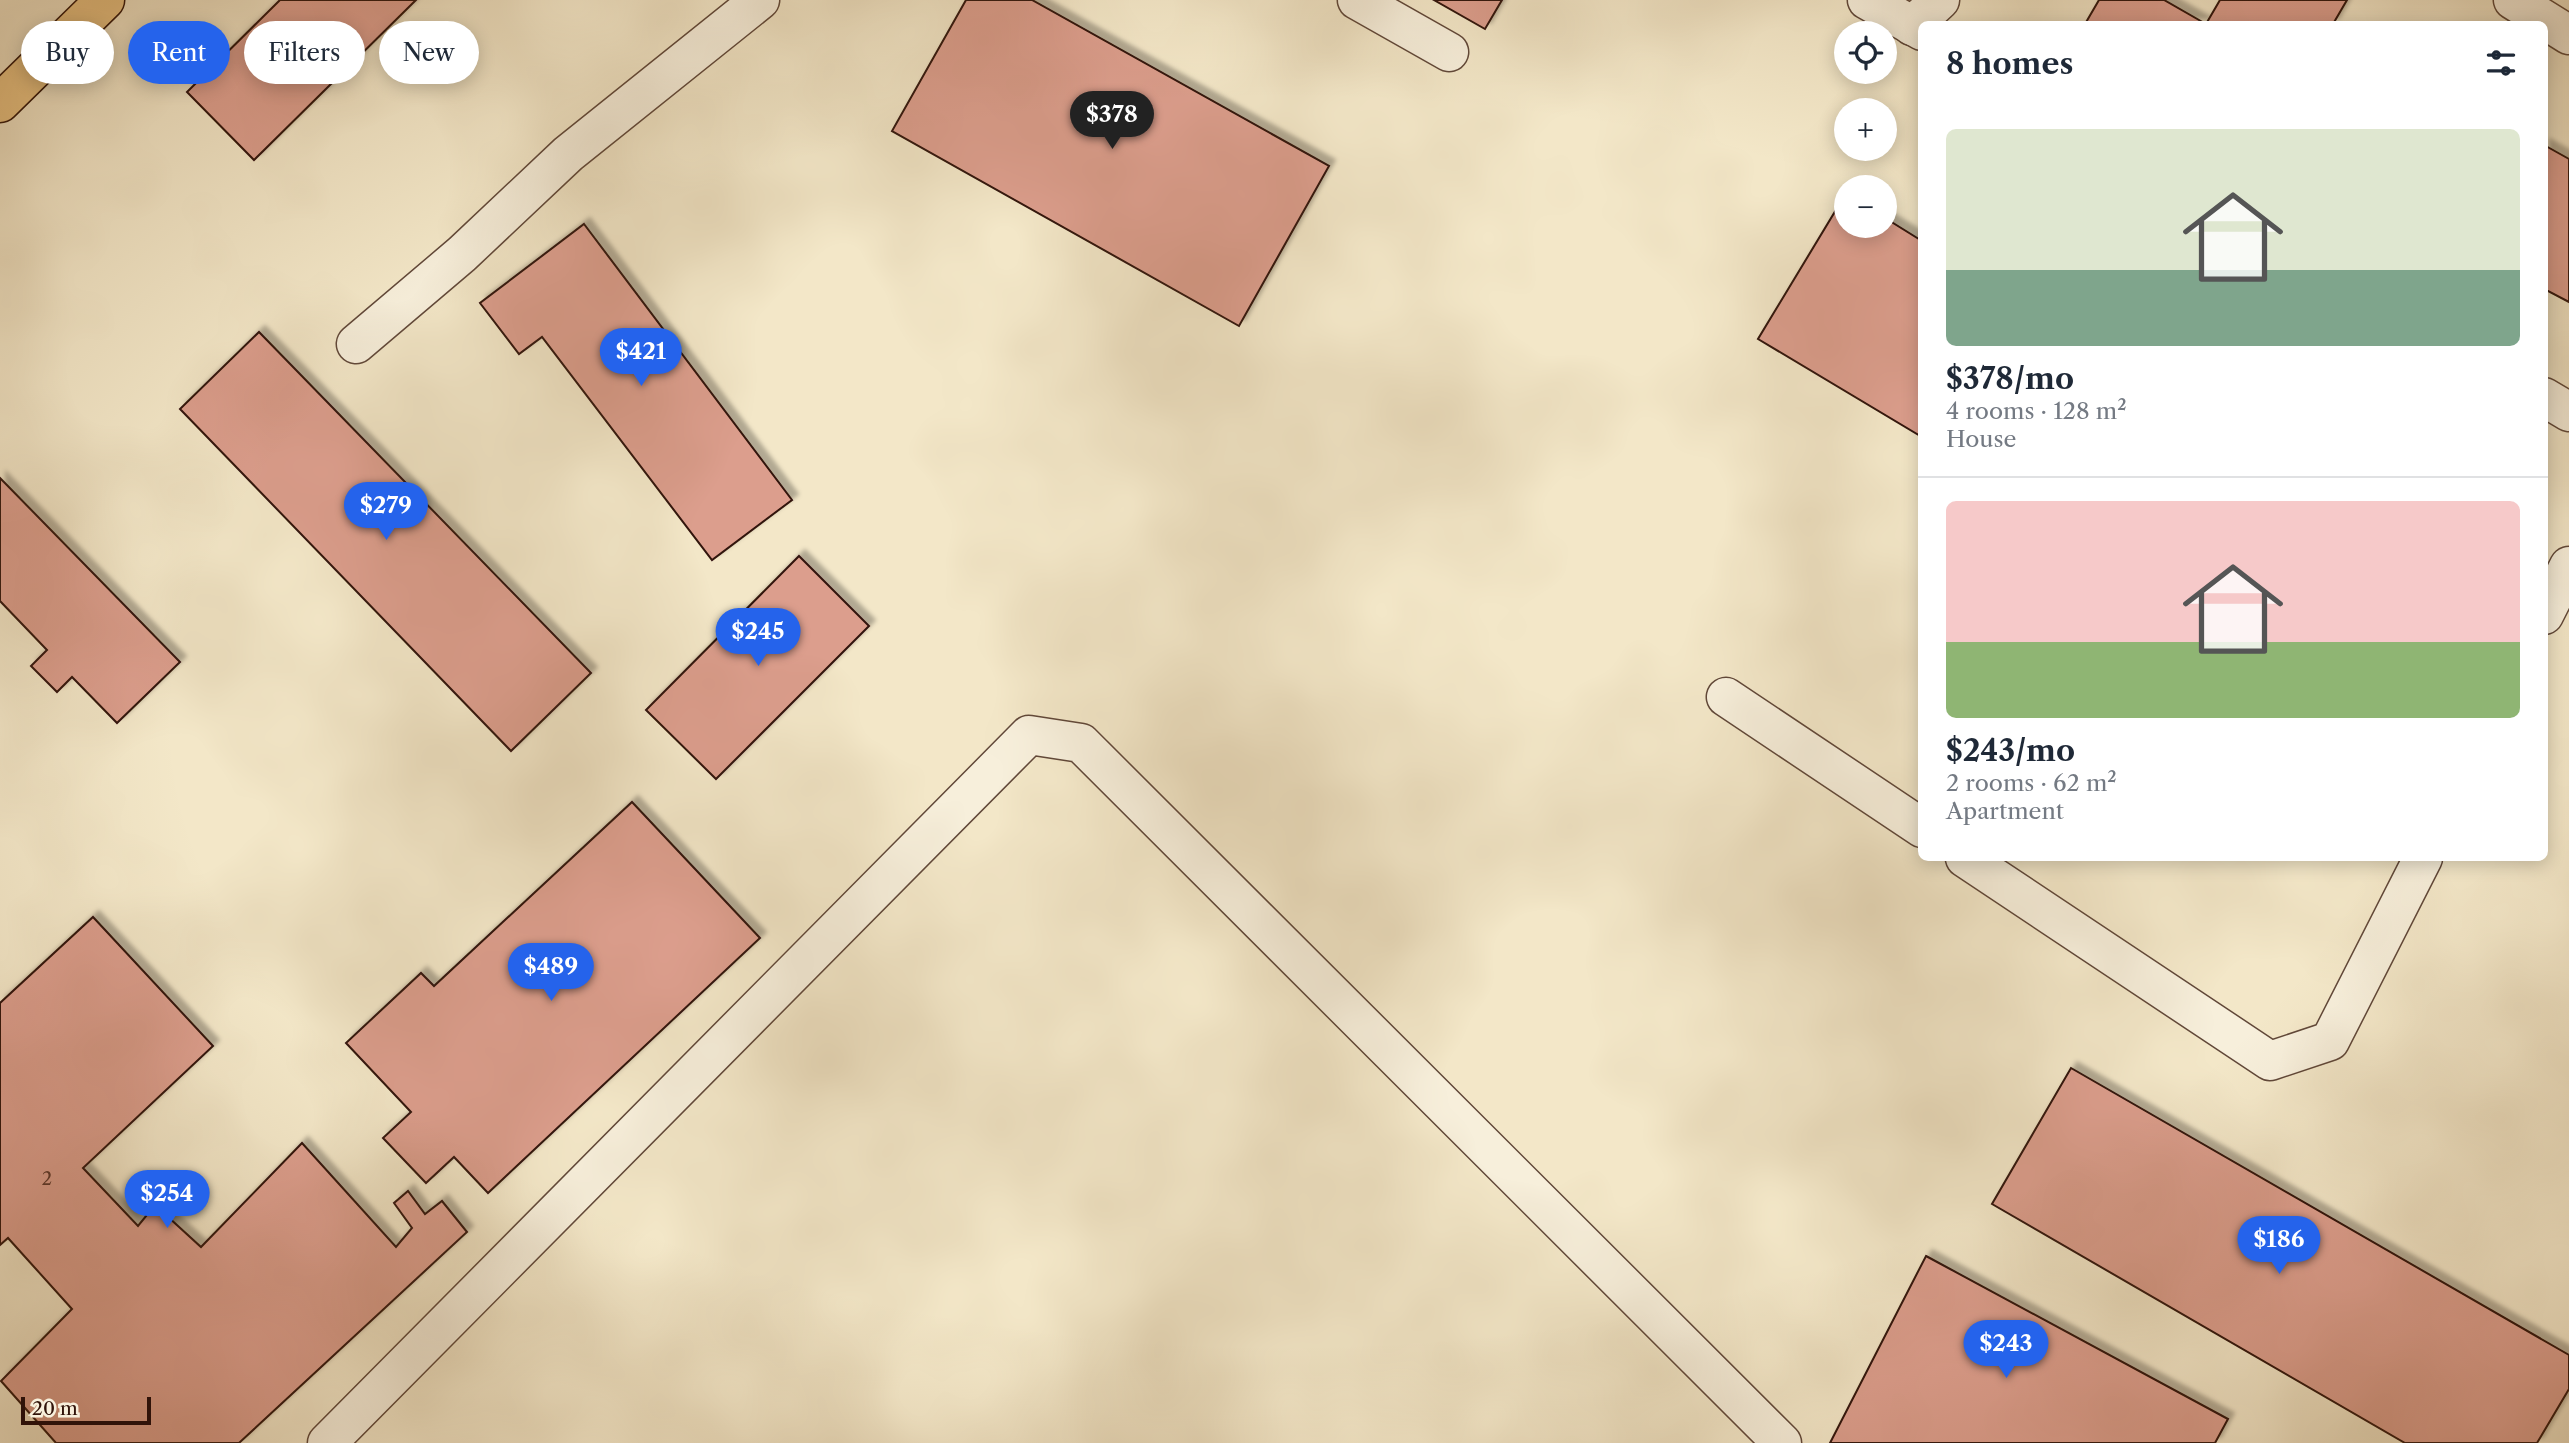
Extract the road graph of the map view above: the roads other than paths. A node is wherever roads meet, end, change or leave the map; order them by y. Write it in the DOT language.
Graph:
graph roads {
  1 [pos="105,0"];
  2 [pos="760,0"];
  3 [pos="1357,0"];
  4 [pos="1867,0"];
  5 [pos="1940,0"];
  6 [pos="2513,0"];
  7 [pos="1923,21"];
  8 [pos="2548,21"];
  9 [pos="2548,21"];
  10 [pos="1917,29"];
  11 [pos="2569,34"];
  12 [pos="1449,52"];
  13 [pos="0,103"];
  14 [pos="356,344"];
  15 [pos="2548,399"];
  16 [pos="2569,412"];
  17 [pos="2569,566"];
  18 [pos="2548,607"];
  19 [pos="1726,697"];
  20 [pos="1918,825"];
  21 [pos="1970,861"];
  22 [pos="2421,861"];
  23 [pos="327,1443"];
  24 [pos="1782,1443"];
  1 -- 13 [label="main road"];
  2 -- 14 [label="street"];
  3 -- 12 [label="street"];
  4 -- 10 [label="street"];
  5 -- 7 [label="street"];
  6 -- 8 [label="street"];
  9 -- 11 [label="street"];
  15 -- 16 [label="street"];
  17 -- 18 [label="street"];
  19 -- 20 [label="street"];
  21 -- 22 [label="street"];
  23 -- 24 [label="street"];
}
